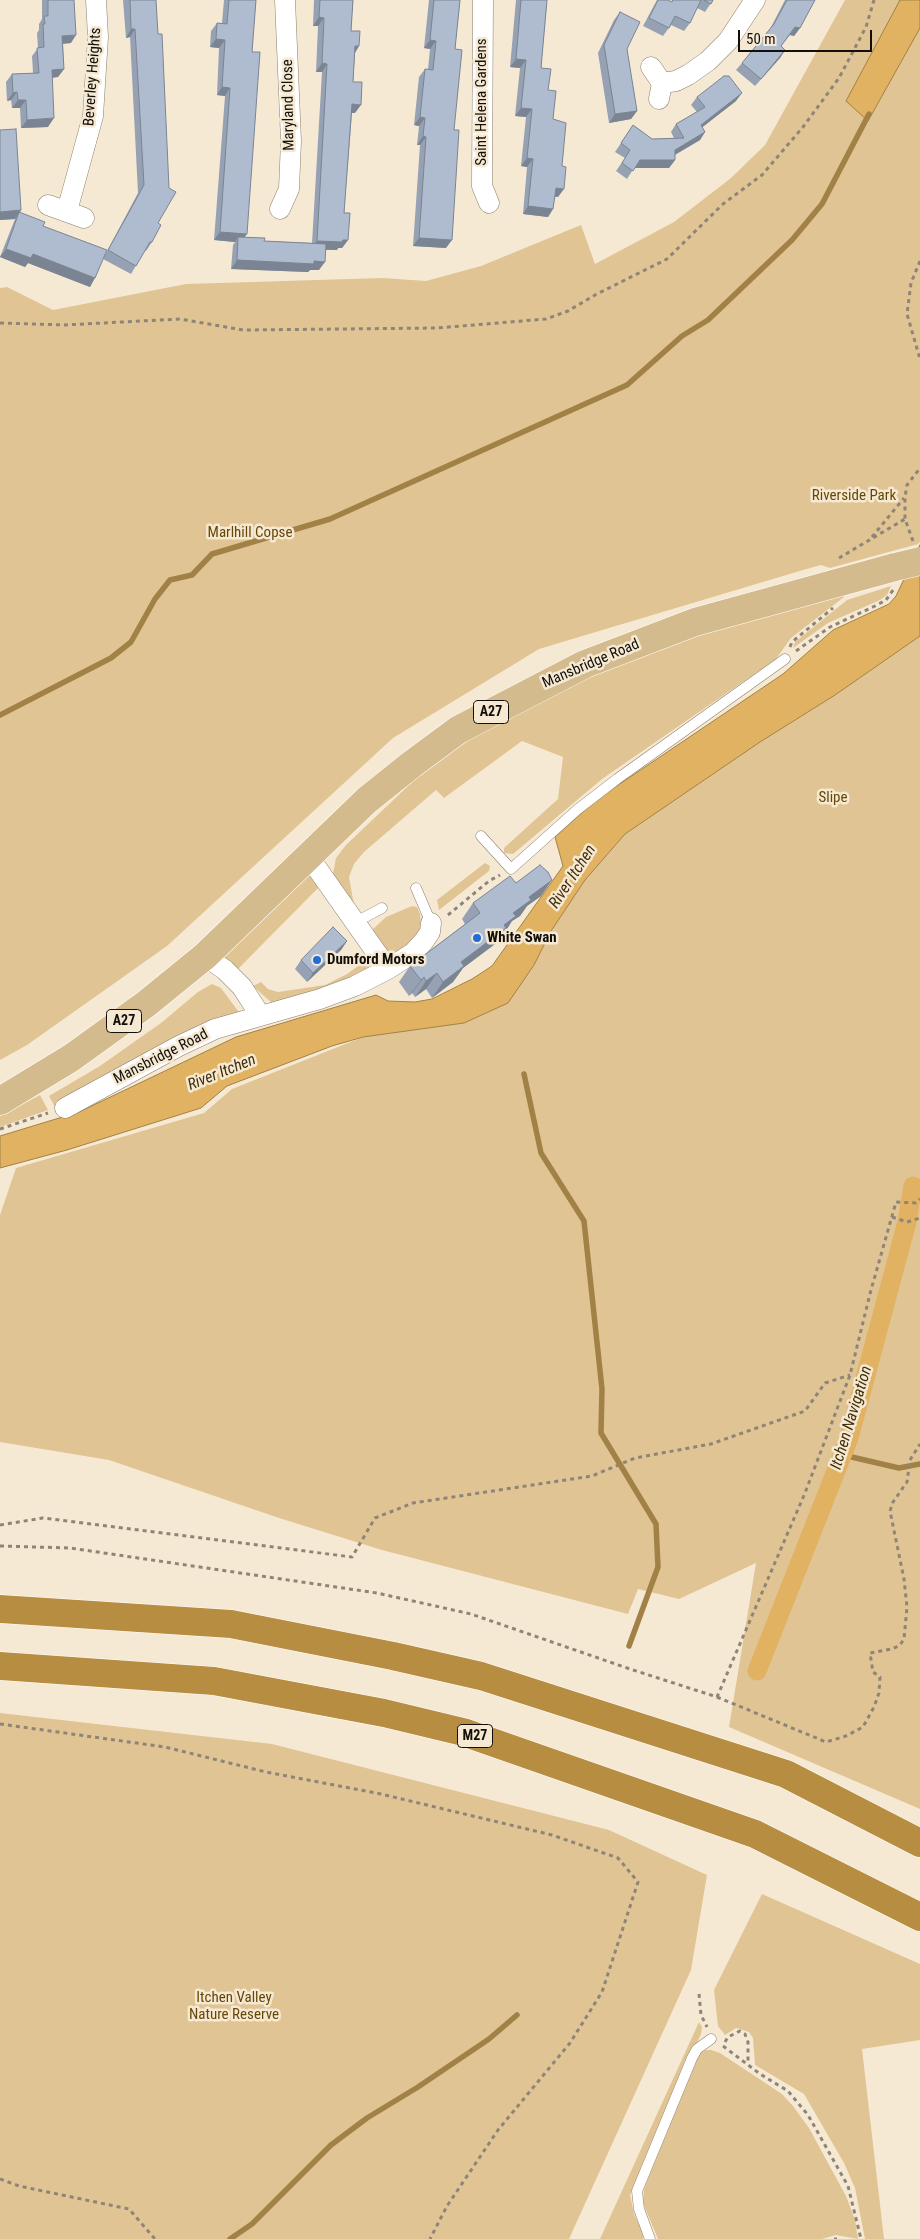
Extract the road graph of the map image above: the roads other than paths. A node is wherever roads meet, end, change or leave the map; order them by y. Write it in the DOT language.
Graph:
graph roads {
  1 [pos="96,0"];
  2 [pos="285,0"];
  3 [pos="482,0"];
  4 [pos="755,0"];
  5 [pos="658,83"];
  6 [pos="489,203"];
  7 [pos="48,205"];
  8 [pos="280,209"];
  9 [pos="908,564"];
  10 [pos="785,659"];
  11 [pos="481,836"];
  12 [pos="308,857"];
  13 [pos="416,888"];
  14 [pos="382,908"];
  15 [pos="356,922"];
  16 [pos="431,923"];
  17 [pos="205,956"];
  18 [pos="388,969"];
  19 [pos="260,1015"];
  20 [pos="0,1101"];
  21 [pos="65,1108"];
  22 [pos="0,1609"];
  23 [pos="0,1666"];
  24 [pos="920,1843"];
  25 [pos="920,1917"];
  26 [pos="711,2040"];
  27 [pos="650,2239"];
  1 -- 7 [label="street, Beverley Heights"];
  2 -- 8 [label="street, Maryland Close"];
  3 -- 6 [label="street, Saint Helena Gardens"];
  4 -- 5 [label="street"];
  9 -- 12 [label="main road, Mansbridge Road / A27"];
  10 -- 11 [label="lane"];
  12 -- 15 [label="street"];
  12 -- 17 [label="main road, Mansbridge Road / A27"];
  13 -- 16 [label="lane"];
  14 -- 15 [label="lane"];
  15 -- 18 [label="street"];
  16 -- 18 [label="street, Mansbridge Road"];
  17 -- 19 [label="street"];
  17 -- 20 [label="main road, Mansbridge Road / A27"];
  18 -- 19 [label="street, Mansbridge Road"];
  19 -- 21 [label="street, Mansbridge Road"];
  22 -- 24 [label="highway"];
  23 -- 25 [label="highway, M27"];
  26 -- 27 [label="lane"];
}
